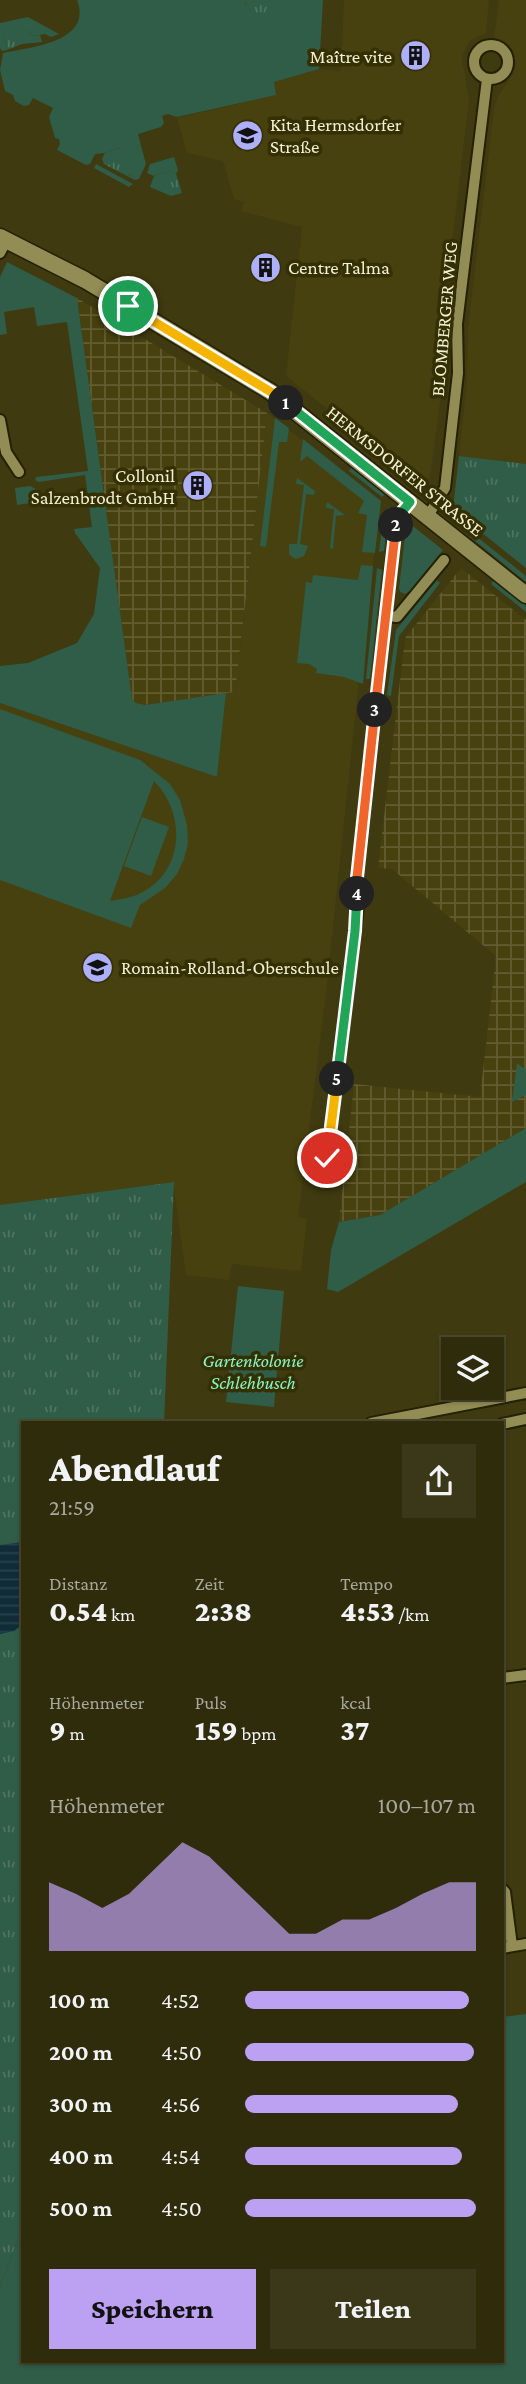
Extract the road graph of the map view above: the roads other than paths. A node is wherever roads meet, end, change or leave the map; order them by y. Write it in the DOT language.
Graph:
graph roads {
  1 [pos="487,79"];
  2 [pos="2,243"];
  3 [pos="0,420"];
  4 [pos="19,472"];
  5 [pos="410,502"];
  6 [pos="428,516"];
  7 [pos="444,559"];
  8 [pos="526,595"];
  9 [pos="386,616"];
  10 [pos="338,1174"];
  11 [pos="526,1393"];
  12 [pos="526,1419"];
  13 [pos="382,1421"];
  14 [pos="504,1424"];
  15 [pos="526,1675"];
  16 [pos="504,1678"];
  17 [pos="504,1891"];
  18 [pos="526,1944"];
  19 [pos="507,1947"];
  1 -- 6 [label="street, BLOMBERGER WEG"];
  2 -- 5 [label="main road, HERMSDORFER STRASSE"];
  3 -- 4 [label="street"];
  5 -- 6 [label="main road, HERMSDORFER STRASSE"];
  5 -- 9 [label="street"];
  6 -- 8 [label="main road, HERMSDORFER STRASSE"];
  7 -- 9 [label="street"];
  9 -- 10 [label="street"];
  11 -- 13 [label="street"];
  12 -- 14 [label="street"];
  15 -- 16 [label="street"];
  17 -- 19 [label="street"];
  18 -- 19 [label="street"];
}
